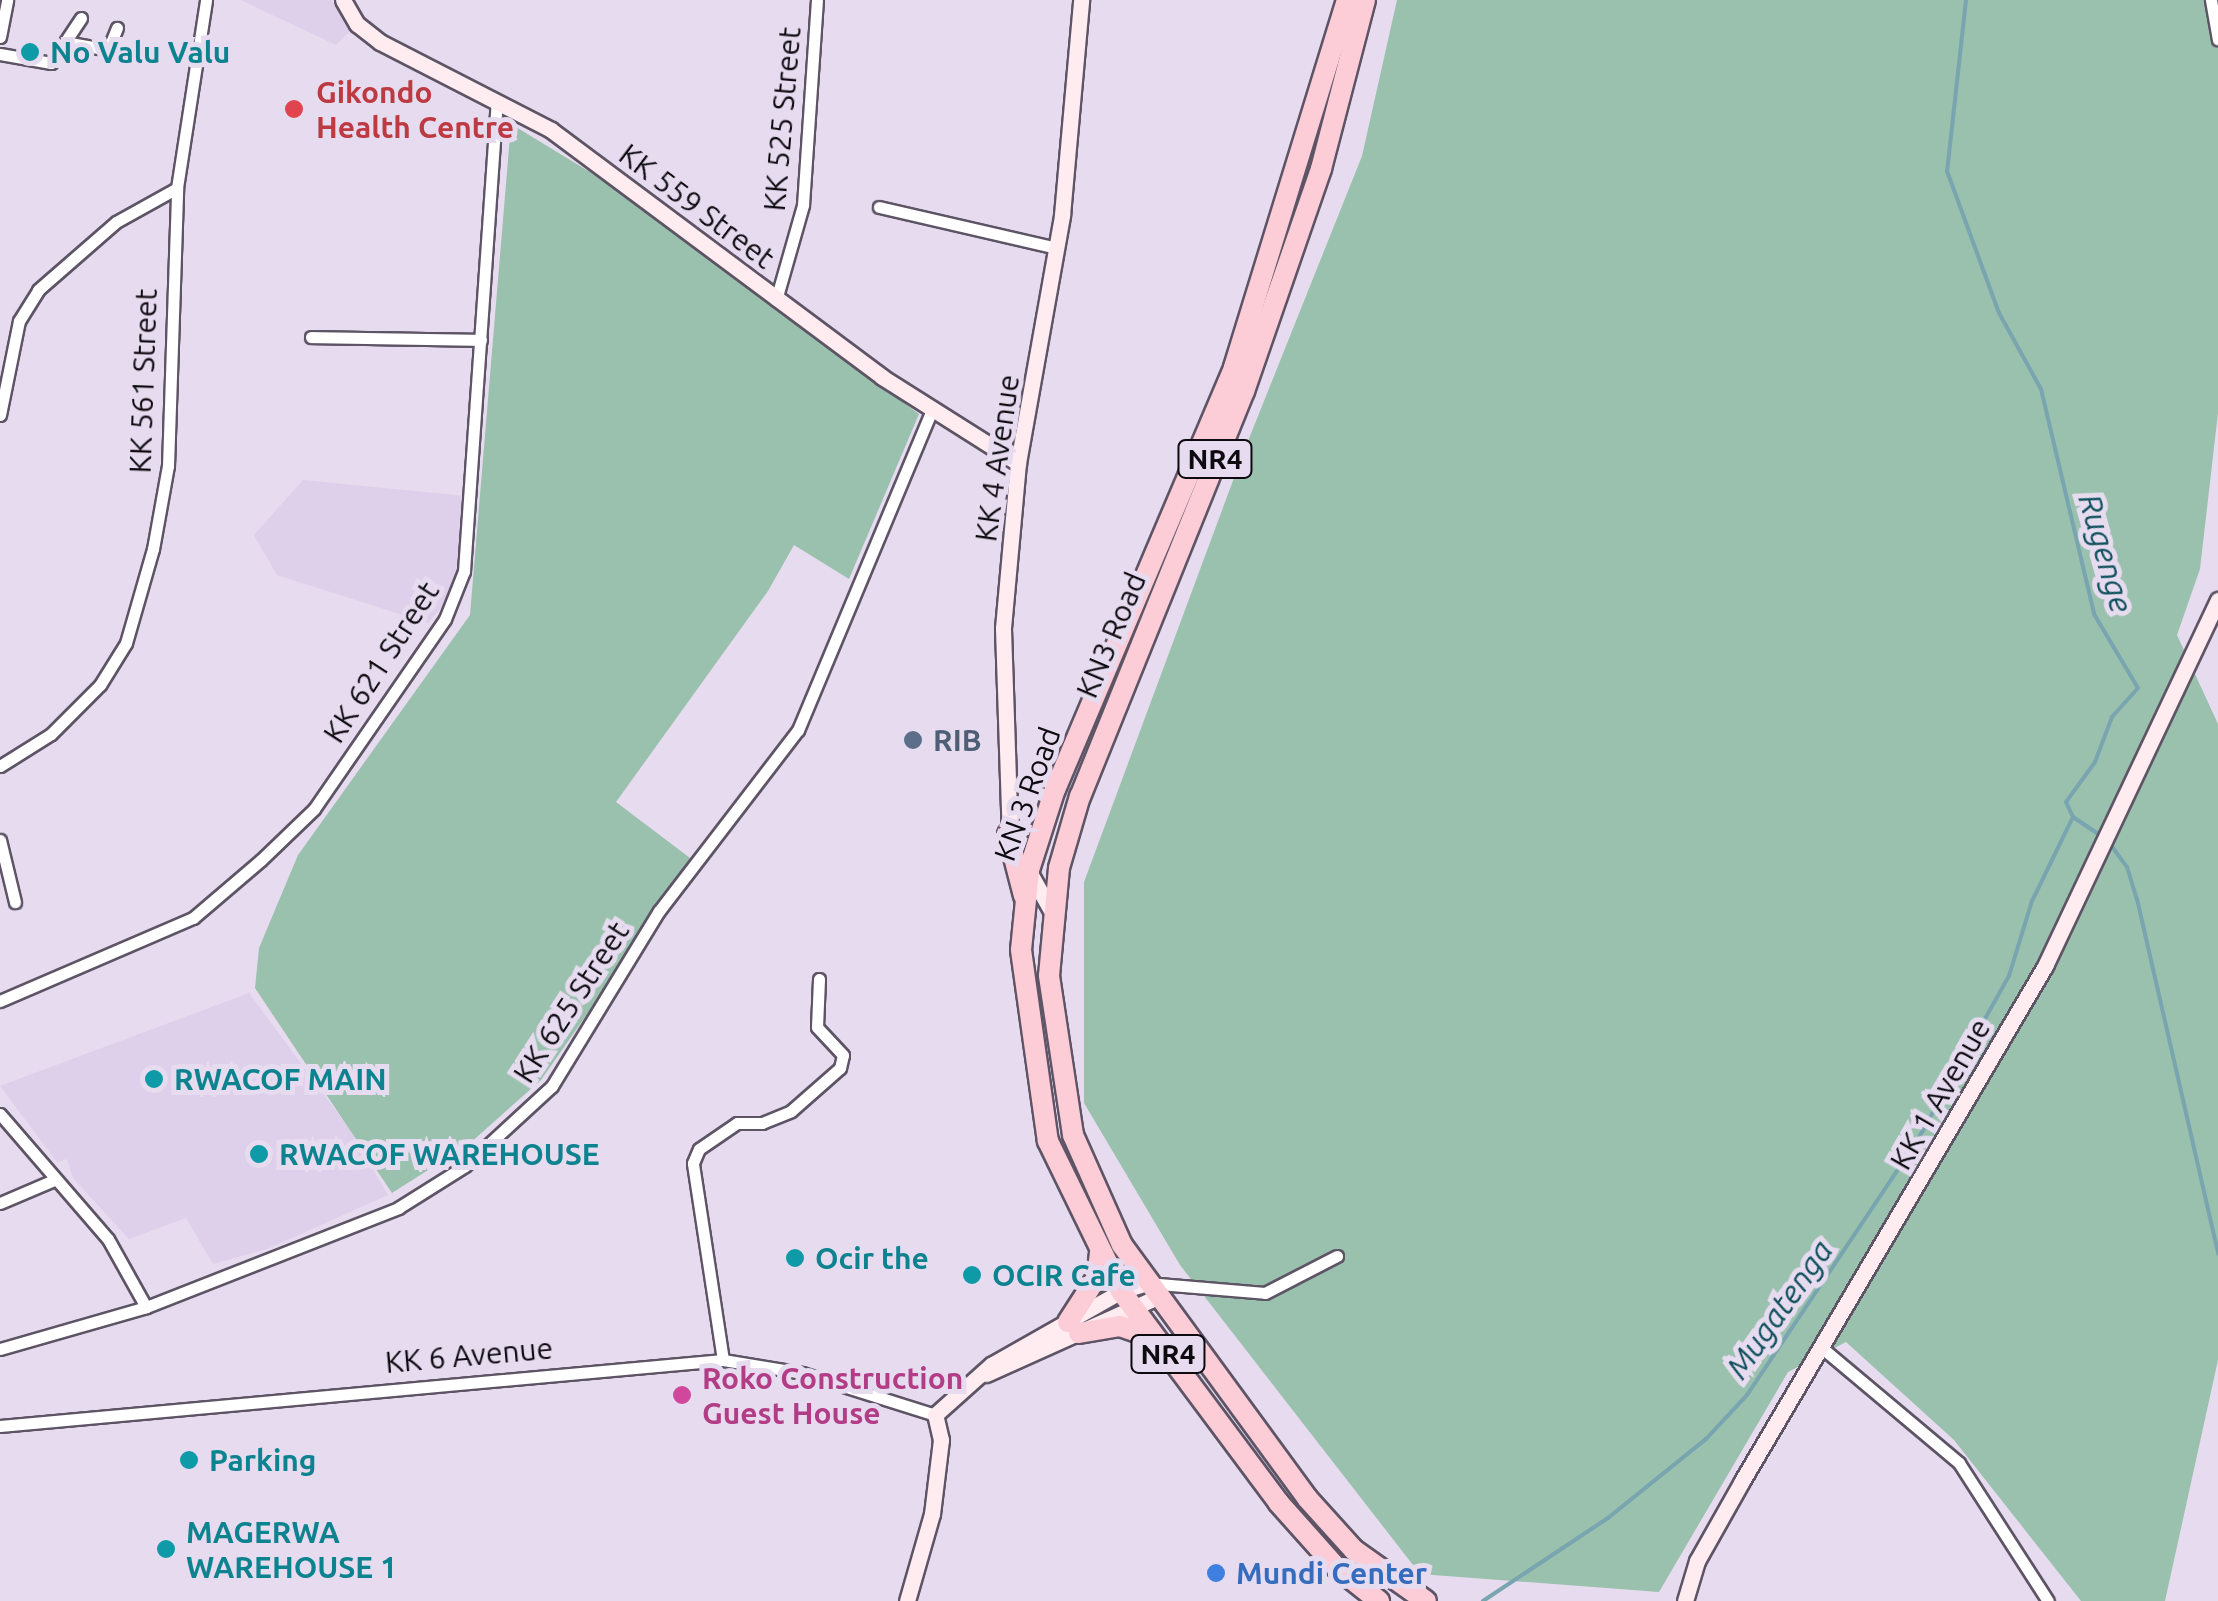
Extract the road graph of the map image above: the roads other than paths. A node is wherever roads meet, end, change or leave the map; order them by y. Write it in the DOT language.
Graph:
graph roads {
  1 [pos="7,0"];
  2 [pos="206,0"];
  3 [pos="343,0"];
  4 [pos="818,0"];
  5 [pos="1081,0"];
  6 [pos="1347,0"];
  7 [pos="1365,0"];
  8 [pos="2211,0"];
  9 [pos="81,18"];
  10 [pos="117,28"];
  11 [pos="1,29"];
  12 [pos="2218,39"];
  13 [pos="70,43"];
  14 [pos="0,54"];
  15 [pos="497,101"];
  16 [pos="177,188"];
  17 [pos="879,207"];
  18 [pos="1056,248"];
  19 [pos="776,300"];
  20 [pos="311,337"];
  21 [pos="481,340"];
  22 [pos="14,347"];
  23 [pos="0,352"];
  24 [pos="932,410"];
  25 [pos="0,415"];
  26 [pos="1018,463"];
  27 [pos="2218,600"];
  28 [pos="0,766"];
  29 [pos="0,840"];
  30 [pos="1010,840"];
  31 [pos="1038,840"];
  32 [pos="1029,870"];
  33 [pos="1024,896"];
  34 [pos="15,902"];
  35 [pos="1053,914"];
  36 [pos="819,978"];
  37 [pos="0,1001"];
  38 [pos="0,1114"];
  39 [pos="54,1180"];
  40 [pos="0,1203"];
  41 [pos="1100,1252"];
  42 [pos="1336,1256"];
  43 [pos="1152,1290"];
  44 [pos="1125,1298"];
  45 [pos="146,1306"];
  46 [pos="1074,1327"];
  47 [pos="1158,1340"];
  48 [pos="1821,1347"];
  49 [pos="0,1349"];
  50 [pos="723,1360"];
  51 [pos="934,1415"];
  52 [pos="0,1426"];
  53 [pos="907,1601"];
  54 [pos="1379,1601"];
  55 [pos="1426,1601"];
  56 [pos="1685,1601"];
  57 [pos="2048,1601"];
  1 -- 11 [label="street"];
  2 -- 16 [label="street, KK 561 Street"];
  3 -- 15 [label="main road, KK 559 Street"];
  4 -- 19 [label="street, KK 525 Street"];
  5 -- 18 [label="main road, KK 4 Avenue"];
  6 -- 31 [label="highway, KN 3 Road / NR4"];
  7 -- 35 [label="highway, KN3 Road / NR4"];
  8 -- 12 [label="street"];
  9 -- 13 [label="street"];
  10 -- 13 [label="street"];
  13 -- 14 [label="street"];
  15 -- 19 [label="main road, KK 559 Street"];
  15 -- 21 [label="street, KK 621 Street"];
  16 -- 22 [label="street"];
  16 -- 28 [label="street, KK 561 Street"];
  17 -- 18 [label="street"];
  18 -- 26 [label="main road, KK 4 Avenue"];
  19 -- 24 [label="main road, KK 559 Street"];
  20 -- 21 [label="street"];
  21 -- 37 [label="street, KK 621 Street"];
  22 -- 23 [label="street"];
  22 -- 25 [label="street"];
  24 -- 26 [label="main road, KK 559 Street"];
  24 -- 45 [label="street, KK 625 Street"];
  26 -- 30 [label="main road, KK 4 Avenue"];
  27 -- 48 [label="main road, KK 1 Avenue"];
  29 -- 34 [label="street"];
  30 -- 31 [label="highway"];
  30 -- 32 [label="main road"];
  30 -- 33 [label="highway"];
  31 -- 32 [label="highway, KN 3 Road / NR4"];
  32 -- 33 [label="highway, KN 3 Road / NR4"];
  32 -- 35 [label="main road"];
  33 -- 41 [label="highway, KN 3 Road / NR4"];
  35 -- 43 [label="highway, KN3 Road / NR4"];
  36 -- 50 [label="street"];
  38 -- 39 [label="street"];
  39 -- 40 [label="street"];
  39 -- 45 [label="street"];
  41 -- 44 [label="highway, KN 3 Road / NR4"];
  41 -- 46 [label="highway"];
  42 -- 43 [label="street"];
  43 -- 44 [label="main road"];
  43 -- 55 [label="highway, KN3 Road"];
  44 -- 46 [label="main road"];
  44 -- 47 [label="highway, KN 3 Road / NR4"];
  45 -- 49 [label="street, KK 625 Street"];
  46 -- 47 [label="highway"];
  46 -- 51 [label="main road"];
  47 -- 54 [label="highway, KN 3 Road / NR4"];
  48 -- 56 [label="main road, KK 1 Avenue"];
  48 -- 57 [label="street"];
  50 -- 51 [label="street, KK 6 Avenue"];
  50 -- 52 [label="street, KK 6 Avenue"];
  51 -- 53 [label="main road"];
}
